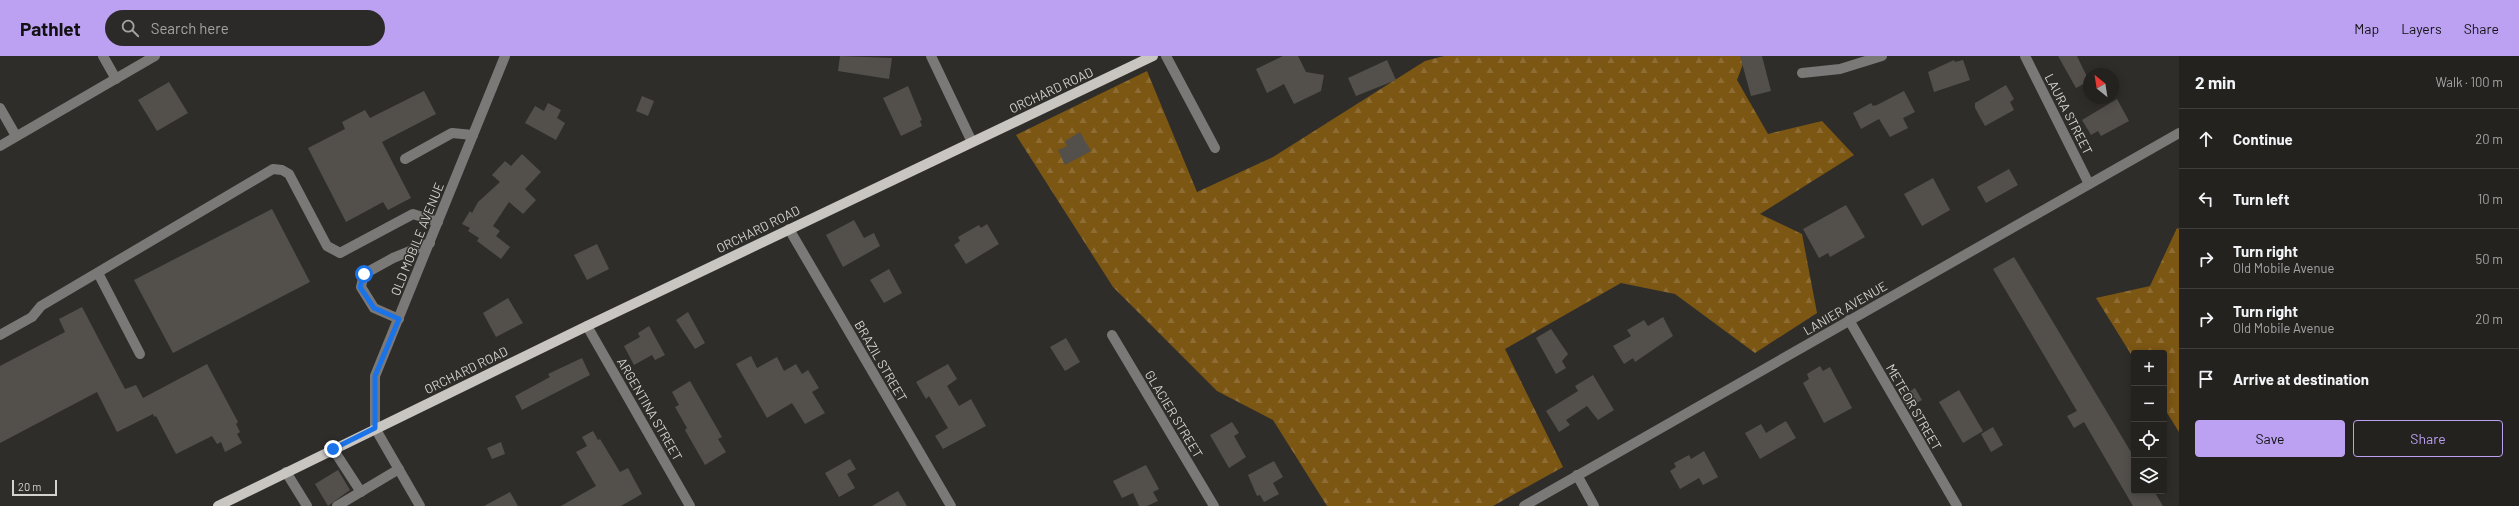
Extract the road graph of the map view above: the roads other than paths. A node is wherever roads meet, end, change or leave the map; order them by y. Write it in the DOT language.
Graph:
graph roads {
  1 [pos="103,56"];
  2 [pos="155,56"];
  3 [pos="931,56"];
  4 [pos="1153,56"];
  5 [pos="1166,56"];
  6 [pos="1882,56"];
  7 [pos="2025,56"];
  8 [pos="505,57"];
  9 [pos="1802,73"];
  10 [pos="116,79"];
  11 [pos="0,108"];
  12 [pos="2179,133"];
  13 [pos="473,135"];
  14 [pos="16,136"];
  15 [pos="972,142"];
  16 [pos="0,146"];
  17 [pos="1215,148"];
  18 [pos="405,159"];
  19 [pos="2090,184"];
  20 [pos="438,222"];
  21 [pos="789,229"];
  22 [pos="430,243"];
  23 [pos="98,273"];
  24 [pos="399,319"];
  25 [pos="1849,320"];
  26 [pos="587,326"];
  27 [pos="0,335"];
  28 [pos="1112,335"];
  29 [pos="140,354"];
  30 [pos="375,428"];
  31 [pos="333,449"];
  32 [pos="399,469"];
  33 [pos="286,472"];
  34 [pos="1578,475"];
  35 [pos="361,492"];
  36 [pos="218,506"];
  37 [pos="307,506"];
  38 [pos="337,506"];
  39 [pos="420,506"];
  40 [pos="690,506"];
  41 [pos="951,506"];
  42 [pos="1214,506"];
  43 [pos="1524,506"];
  44 [pos="1594,506"];
  45 [pos="1957,506"];
  1 -- 10 [label="street"];
  2 -- 10 [label="street"];
  3 -- 15 [label="street"];
  4 -- 15 [label="main road, ORCHARD ROAD"];
  5 -- 17 [label="street"];
  6 -- 9 [label="street"];
  7 -- 19 [label="street, LAURA STREET"];
  8 -- 13 [label="street, OLD MOBILE AVENUE"];
  10 -- 14 [label="street"];
  11 -- 14 [label="street"];
  12 -- 19 [label="street, LANIER AVENUE"];
  13 -- 18 [label="street"];
  13 -- 20 [label="street, OLD MOBILE AVENUE"];
  14 -- 16 [label="street"];
  15 -- 21 [label="main road, ORCHARD ROAD"];
  19 -- 25 [label="street, LANIER AVENUE"];
  20 -- 22 [label="street, OLD MOBILE AVENUE"];
  20 -- 23 [label="street"];
  21 -- 26 [label="main road, ORCHARD ROAD"];
  21 -- 41 [label="street, BRAZIL STREET"];
  22 -- 24 [label="street, OLD MOBILE AVENUE"];
  22 -- 24 [label="street"];
  23 -- 27 [label="street"];
  23 -- 29 [label="street"];
  24 -- 30 [label="street, OLD MOBILE AVENUE"];
  25 -- 34 [label="street, LANIER AVENUE"];
  25 -- 45 [label="street, METEOR STREET"];
  26 -- 30 [label="main road, ORCHARD ROAD"];
  26 -- 40 [label="street, ARGENTINA STREET"];
  28 -- 42 [label="street, GLACIER STREET"];
  30 -- 31 [label="main road"];
  30 -- 32 [label="street"];
  31 -- 33 [label="main road"];
  31 -- 35 [label="street"];
  32 -- 35 [label="street"];
  32 -- 39 [label="street"];
  33 -- 36 [label="main road"];
  33 -- 37 [label="street"];
  34 -- 43 [label="street, LANIER AVENUE"];
  34 -- 44 [label="street"];
  35 -- 38 [label="street"];
}
